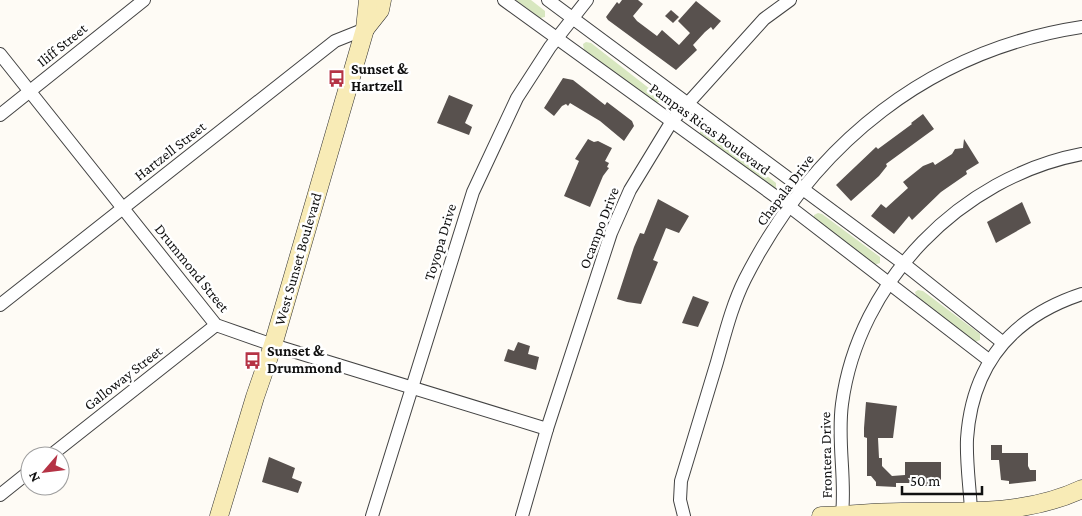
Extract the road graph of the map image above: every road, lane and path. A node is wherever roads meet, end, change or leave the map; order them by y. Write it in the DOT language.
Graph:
graph roads {
  1 [pos="144,0"];
  2 [pos="368,0"];
  3 [pos="382,0"];
  4 [pos="504,0"];
  5 [pos="548,0"];
  6 [pos="587,0"];
  7 [pos="790,0"];
  8 [pos="573,18"];
  9 [pos="1082,27"];
  10 [pos="365,29"];
  11 [pos="557,37"];
  12 [pos="0,54"];
  13 [pos="30,91"];
  14 [pos="688,104"];
  15 [pos="0,115"];
  16 [pos="672,122"];
  17 [pos="1082,154"];
  18 [pos="803,189"];
  19 [pos="790,207"];
  20 [pos="124,209"];
  21 [pos="904,264"];
  22 [pos="889,282"];
  23 [pos="1082,294"];
  24 [pos="0,306"];
  25 [pos="216,325"];
  26 [pos="1002,342"];
  27 [pos="273,345"];
  28 [pos="990,361"];
  29 [pos="412,386"];
  30 [pos="547,429"];
  31 [pos="63,446"];
  32 [pos="20,480"];
  33 [pos="1082,489"];
  34 [pos="0,495"];
  35 [pos="970,511"];
  36 [pos="842,514"];
  37 [pos="219,516"];
  38 [pos="372,516"];
  39 [pos="522,516"];
  40 [pos="684,516"];
  41 [pos="821,516"];
  1 -- 13 [label="street, Iliff Street"];
  2 -- 10 [label="main road, West Sunset Boulevard"];
  3 -- 10 [label="main road, West Sunset Boulevard"];
  4 -- 11 [label="street, Pampas Ricas Boulevard"];
  5 -- 8 [label="street, Pampas Ricas Boulevard"];
  6 -- 8 [label="street, Toyopa Drive"];
  7 -- 14 [label="street, Ocampo Drive"];
  8 -- 11 [label="street, Toyopa Drive"];
  8 -- 14 [label="street, Pampas Ricas Boulevard"];
  9 -- 18 [label="street, Chapala Drive"];
  10 -- 20 [label="street, Hartzell Street"];
  10 -- 27 [label="main road, West Sunset Boulevard"];
  11 -- 16 [label="street, Pampas Ricas Boulevard"];
  11 -- 29 [label="street, Toyopa Drive"];
  12 -- 13 [label="street, Drummond Street"];
  13 -- 15 [label="street, Iliff Street"];
  13 -- 20 [label="street, Drummond Street"];
  14 -- 16 [label="street, Ocampo Drive"];
  14 -- 18 [label="street, Pampas Ricas Boulevard"];
  16 -- 19 [label="street, Pampas Ricas Boulevard"];
  16 -- 30 [label="street, Ocampo Drive"];
  17 -- 21 [label="street, Frontera Drive"];
  18 -- 19 [label="street, Chapala Drive"];
  18 -- 21 [label="street, Pampas Ricas Boulevard"];
  19 -- 22 [label="street, Pampas Ricas Boulevard"];
  19 -- 40 [label="street, Chapala Drive"];
  20 -- 24 [label="street, Hartzell Street"];
  20 -- 25 [label="street, Drummond Street"];
  21 -- 22 [label="street, Frontera Drive"];
  21 -- 26 [label="street, Pampas Ricas Boulevard"];
  22 -- 28 [label="street, Pampas Ricas Boulevard"];
  22 -- 36 [label="street, Frontera Drive"];
  23 -- 26 [label="street"];
  25 -- 27 [label="street, Drummond Street"];
  25 -- 31 [label="street, Galloway Street"];
  26 -- 28 [label="street"];
  27 -- 29 [label="street, Drummond Street"];
  27 -- 37 [label="main road, West Sunset Boulevard"];
  28 -- 35 [label="street"];
  29 -- 30 [label="street, Drummond Street"];
  29 -- 38 [label="street, Toyopa Drive"];
  30 -- 39 [label="street, Ocampo Drive"];
  32 -- 34 [label="street"];
  33 -- 35 [label="main road"];
  35 -- 36 [label="main road"];
  36 -- 41 [label="main road"];
}
